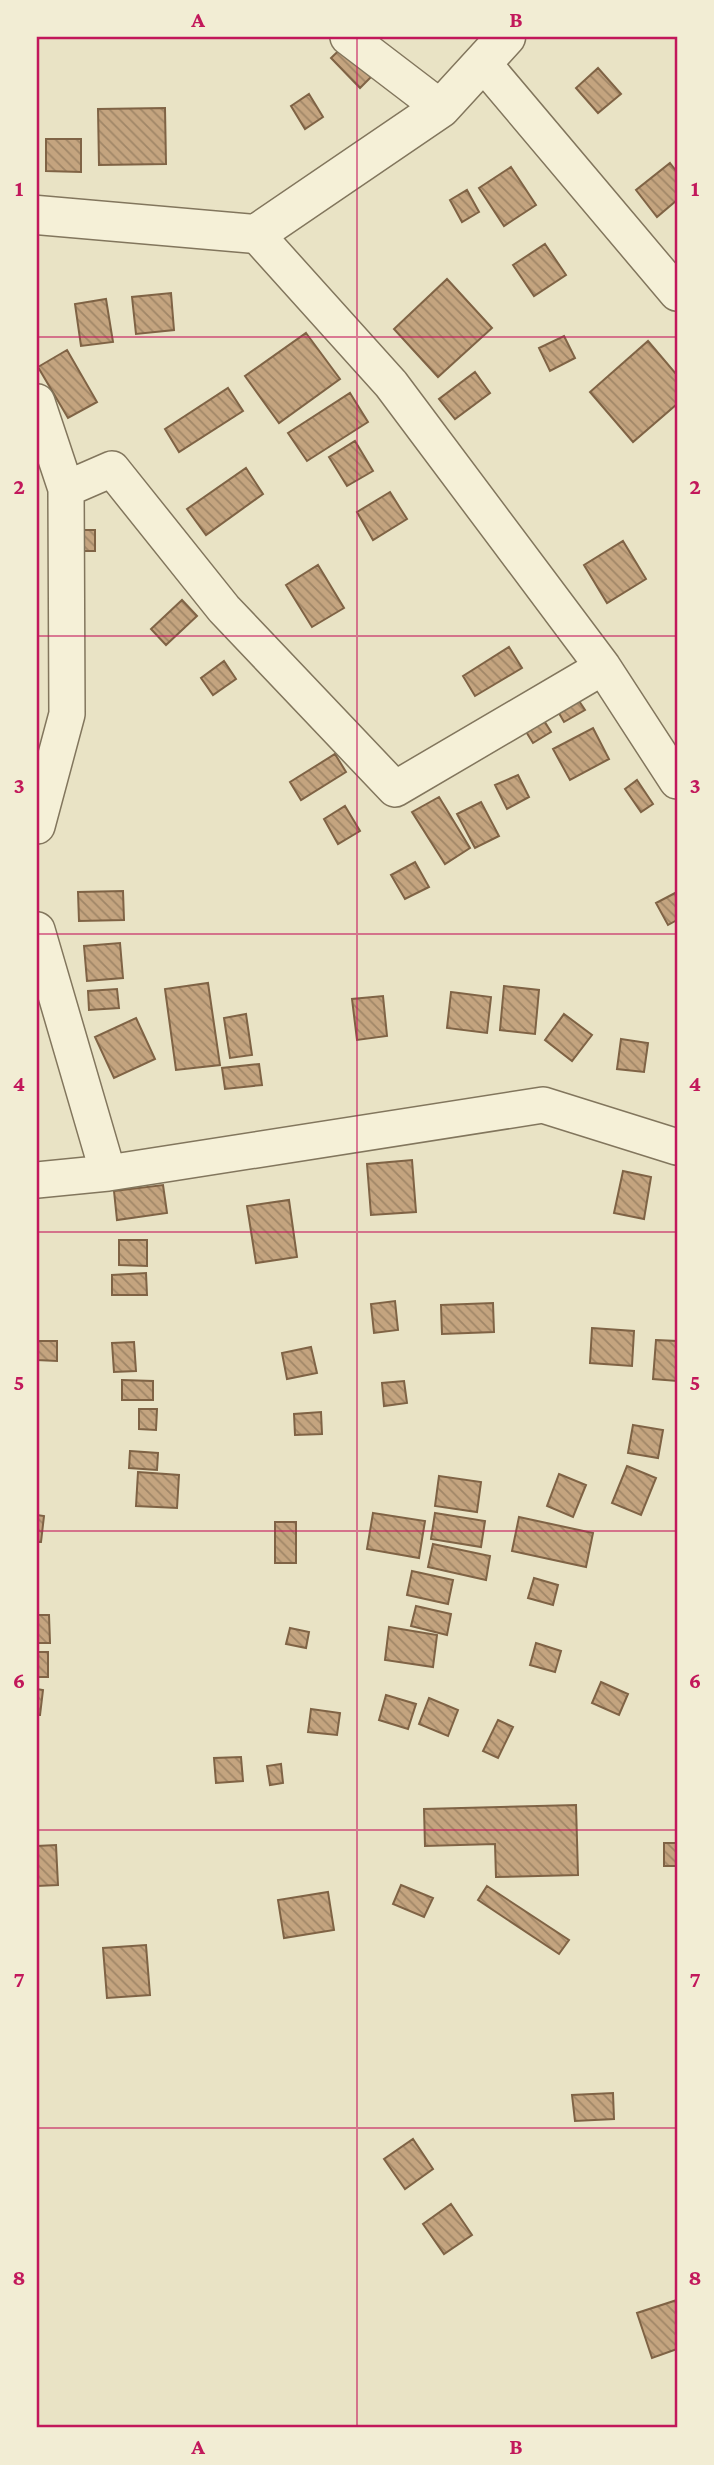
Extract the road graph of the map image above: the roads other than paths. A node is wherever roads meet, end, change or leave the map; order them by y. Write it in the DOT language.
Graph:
graph roads {
  1 [pos="348,37"];
  2 [pos="494,50"];
  3 [pos="441,108"];
  4 [pos="37,215"];
  5 [pos="256,234"];
  6 [pos="677,293"];
  7 [pos="37,402"];
  8 [pos="66,489"];
  9 [pos="603,667"];
  10 [pos="677,781"];
  11 [pos="37,827"];
  12 [pos="37,930"];
  13 [pos="677,1147"];
  14 [pos="108,1173"];
  15 [pos="37,1180"];
  1 -- 3 [label="street"];
  2 -- 3 [label="street"];
  2 -- 6 [label="street"];
  3 -- 5 [label="street"];
  4 -- 5 [label="street"];
  5 -- 9 [label="street"];
  7 -- 8 [label="street"];
  8 -- 9 [label="street"];
  8 -- 11 [label="street"];
  9 -- 10 [label="street"];
  12 -- 14 [label="street"];
  13 -- 14 [label="street"];
  14 -- 15 [label="street"];
}
